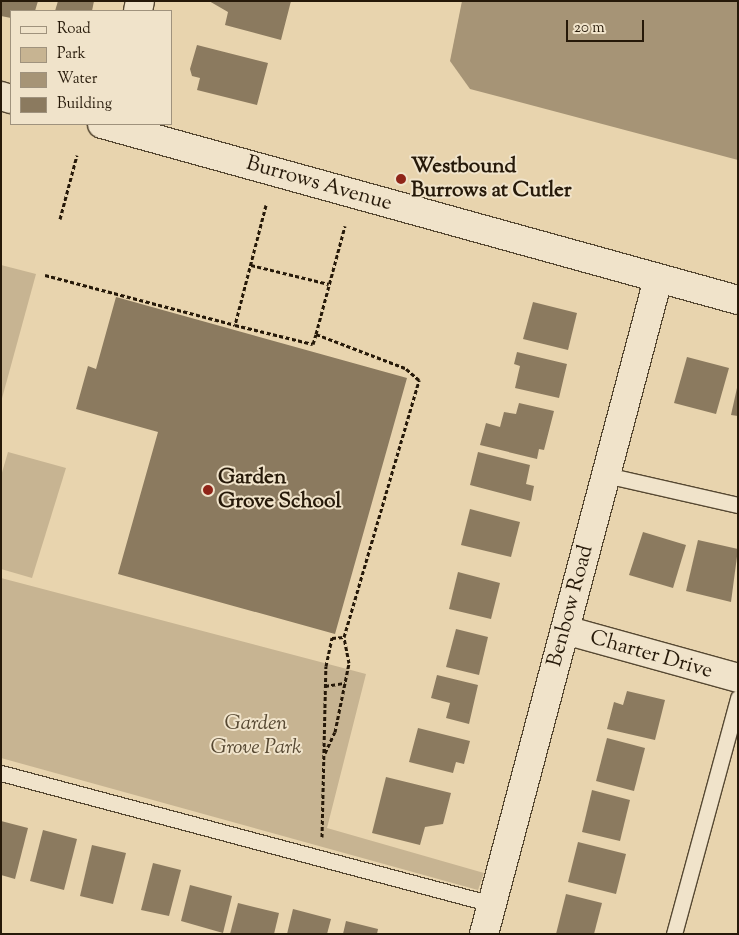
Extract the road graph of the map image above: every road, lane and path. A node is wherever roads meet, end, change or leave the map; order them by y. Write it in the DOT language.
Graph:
graph roads {
  1 [pos="110,125"];
  2 [pos="77,155"];
  3 [pos="266,205"];
  4 [pos="60,219"];
  5 [pos="345,226"];
  6 [pos="251,265"];
  7 [pos="45,275"];
  8 [pos="658,279"];
  9 [pos="329,284"];
  10 [pos="738,300"];
  11 [pos="235,325"];
  12 [pos="316,334"];
  13 [pos="606,475"];
  14 [pos="738,505"];
  15 [pos="565,630"];
  16 [pos="344,637"];
  17 [pos="738,678"];
  18 [pos="345,683"];
  19 [pos="325,686"];
  20 [pos="738,698"];
  21 [pos="324,756"];
  22 [pos="1,773"];
  23 [pos="332,840"];
  24 [pos="492,904"];
  25 [pos="484,934"];
  26 [pos="674,934"];
  1 -- 8 [label="street, Burrows Avenue"];
  2 -- 4 [label="path"];
  3 -- 6 [label="path"];
  5 -- 9 [label="path"];
  6 -- 9 [label="path"];
  6 -- 11 [label="path"];
  7 -- 11 [label="path"];
  8 -- 10 [label="street, Burrows Avenue"];
  8 -- 13 [label="street, Benbow Road"];
  9 -- 12 [label="path"];
  11 -- 12 [label="path"];
  12 -- 16 [label="path"];
  13 -- 14 [label="lane"];
  13 -- 15 [label="street, Benbow Road"];
  15 -- 17 [label="street, Charter Drive"];
  15 -- 24 [label="street, Benbow Road"];
  16 -- 18 [label="path"];
  16 -- 19 [label="path"];
  18 -- 19 [label="path"];
  18 -- 21 [label="path"];
  19 -- 21 [label="path"];
  20 -- 26 [label="lane"];
  21 -- 23 [label="path"];
  22 -- 24 [label="lane"];
  24 -- 25 [label="street, Benbow Road"];
}
